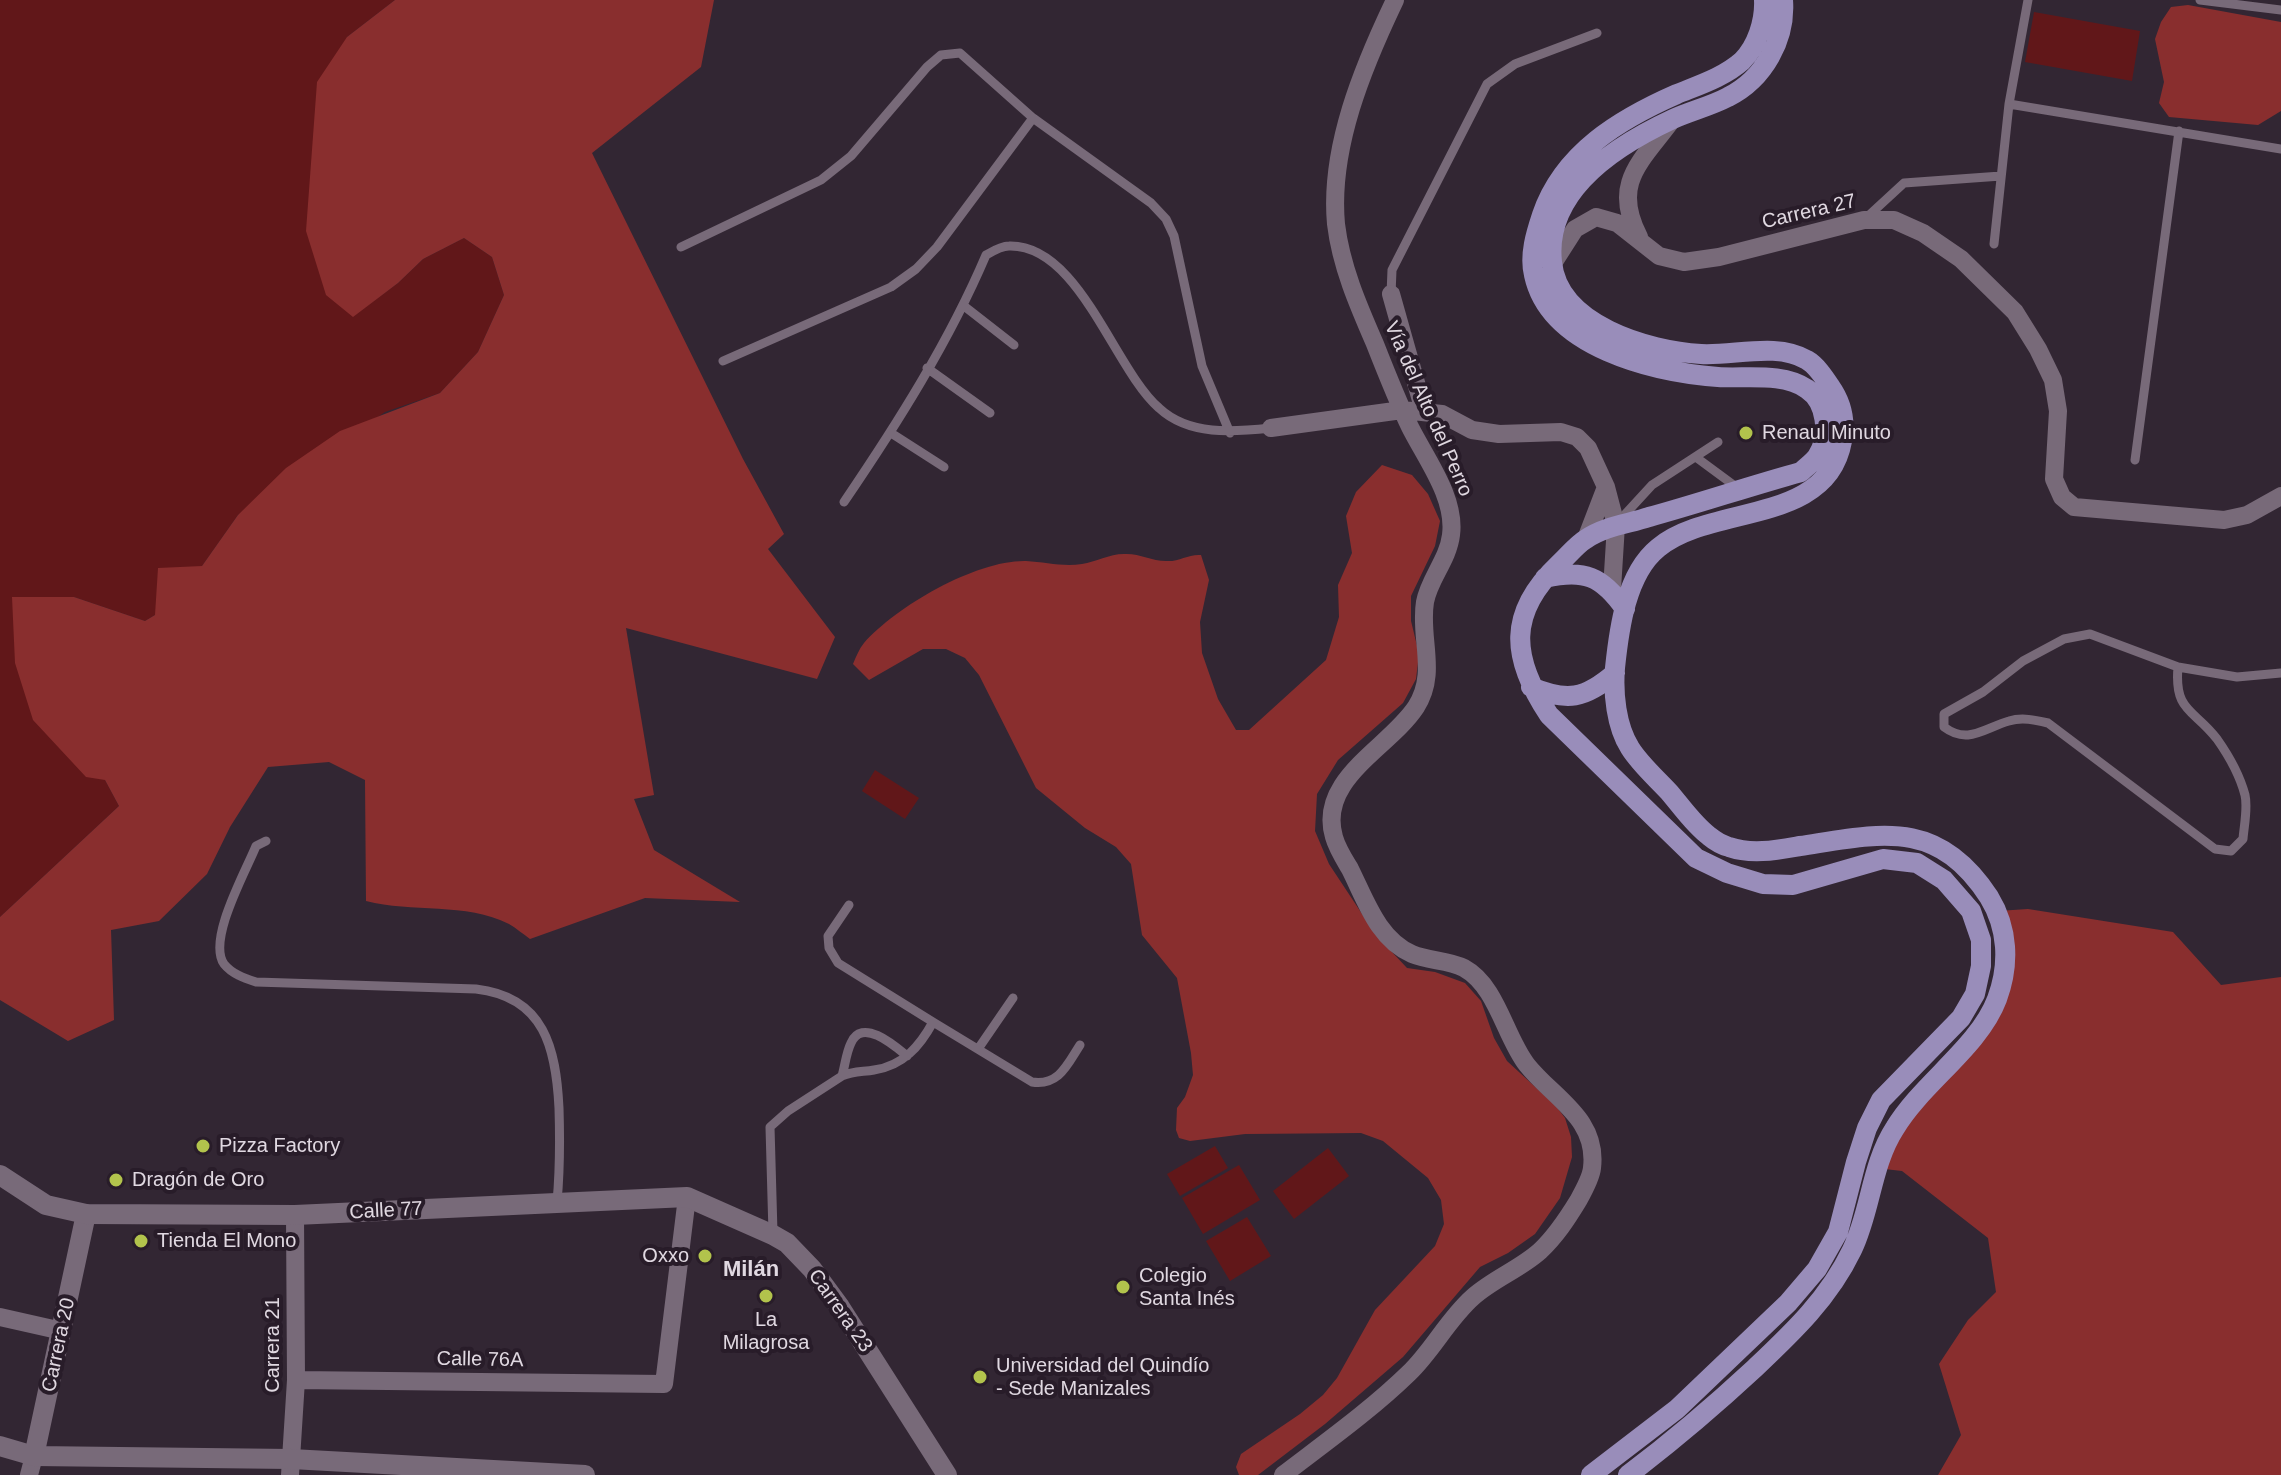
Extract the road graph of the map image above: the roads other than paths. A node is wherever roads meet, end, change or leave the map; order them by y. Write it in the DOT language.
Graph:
graph roads {
  1 [pos="1395,0"];
  2 [pos="1764,0"];
  3 [pos="1783,0"];
  4 [pos="2028,0"];
  5 [pos="2200,0"];
  6 [pos="2281,10"];
  7 [pos="1597,33"];
  8 [pos="2009,104"];
  9 [pos="1033,118"];
  10 [pos="1672,120"];
  11 [pos="2179,131"];
  12 [pos="2281,149"];
  13 [pos="2001,176"];
  14 [pos="1864,220"];
  15 [pos="1642,243"];
  16 [pos="1994,244"];
  17 [pos="681,247"];
  18 [pos="1552,265"];
  19 [pos="1391,294"];
  20 [pos="964,306"];
  21 [pos="1014,345"];
  22 [pos="723,361"];
  23 [pos="927,368"];
  24 [pos="1402,410"];
  25 [pos="1424,411"];
  26 [pos="990,413"];
  27 [pos="1271,428"];
  28 [pos="891,433"];
  29 [pos="1230,433"];
  30 [pos="1718,442"];
  31 [pos="1697,458"];
  32 [pos="2135,460"];
  33 [pos="944,467"];
  34 [pos="1606,487"];
  35 [pos="1739,489"];
  36 [pos="2281,496"];
  37 [pos="844,502"];
  38 [pos="1616,525"];
  39 [pos="1586,539"];
  40 [pos="1545,578"];
  41 [pos="1612,589"];
  42 [pos="1625,609"];
  43 [pos="2178,667"];
  44 [pos="1615,673"];
  45 [pos="2281,673"];
  46 [pos="1531,687"];
  47 [pos="266,841"];
  48 [pos="849,905"];
  49 [pos="1013,998"];
  50 [pos="933,1022"];
  51 [pos="1080,1045"];
  52 [pos="978,1049"];
  53 [pos="907,1056"];
  54 [pos="842,1076"];
  55 [pos="0,1175"];
  56 [pos="687,1197"];
  57 [pos="557,1202"];
  58 [pos="86,1214"];
  59 [pos="295,1215"];
  60 [pos="773,1235"];
  61 [pos="0,1317"];
  62 [pos="62,1331"];
  63 [pos="296,1380"];
  64 [pos="0,1446"];
  65 [pos="32,1465"];
  66 [pos="290,1467"];
  67 [pos="585,1475"];
  68 [pos="947,1475"];
  69 [pos="1283,1475"];
  70 [pos="1591,1475"];
  71 [pos="1628,1475"];
  1 -- 24 [label="street, Vía del Alto del Perro"];
  2 -- 35 [label="main road"];
  3 -- 10 [label="main road"];
  4 -- 8 [label="lane"];
  5 -- 6 [label="lane"];
  7 -- 19 [label="lane"];
  8 -- 11 [label="lane"];
  8 -- 13 [label="lane"];
  9 -- 17 [label="lane"];
  9 -- 22 [label="lane"];
  9 -- 29 [label="lane"];
  10 -- 15 [label="street"];
  10 -- 18 [label="main road"];
  11 -- 12 [label="lane"];
  11 -- 32 [label="lane"];
  13 -- 14 [label="lane"];
  13 -- 16 [label="lane"];
  14 -- 15 [label="street, Carrera 27"];
  14 -- 36 [label="street, Carrera 27"];
  15 -- 18 [label="street, Carrera 27"];
  18 -- 42 [label="main road"];
  19 -- 25 [label="street"];
  20 -- 21 [label="lane"];
  20 -- 23 [label="lane"];
  20 -- 29 [label="lane"];
  23 -- 26 [label="lane"];
  23 -- 28 [label="lane"];
  24 -- 25 [label="street"];
  24 -- 27 [label="street"];
  24 -- 69 [label="street, Vía del Alto del Perro"];
  25 -- 34 [label="street"];
  27 -- 29 [label="lane"];
  28 -- 33 [label="lane"];
  28 -- 37 [label="lane"];
  30 -- 31 [label="lane"];
  31 -- 35 [label="lane"];
  31 -- 38 [label="lane"];
  34 -- 38 [label="street"];
  34 -- 39 [label="street"];
  35 -- 38 [label="main road"];
  38 -- 39 [label="main road"];
  38 -- 41 [label="street"];
  39 -- 40 [label="main road"];
  40 -- 41 [label="main road"];
  40 -- 46 [label="main road"];
  41 -- 42 [label="main road"];
  42 -- 44 [label="main road"];
  43 -- 43 [label="lane"];
  43 -- 45 [label="lane"];
  44 -- 46 [label="main road"];
  44 -- 71 [label="main road"];
  46 -- 70 [label="main road"];
  47 -- 57 [label="lane"];
  48 -- 50 [label="lane"];
  49 -- 52 [label="lane"];
  50 -- 52 [label="lane"];
  50 -- 53 [label="lane"];
  51 -- 52 [label="lane"];
  53 -- 54 [label="lane"];
  53 -- 54 [label="lane"];
  54 -- 60 [label="lane"];
  55 -- 58 [label="main road"];
  56 -- 57 [label="main road, Calle 77"];
  56 -- 60 [label="main road, Carrera 23"];
  56 -- 63 [label="street, Calle 76A"];
  57 -- 59 [label="main road, Calle 77"];
  58 -- 59 [label="main road, Calle 77"];
  58 -- 62 [label="main road, Carrera 20"];
  59 -- 63 [label="street, Carrera 21"];
  60 -- 68 [label="main road, Carrera 23"];
  61 -- 62 [label="street"];
  62 -- 65 [label="main road, Carrera 20"];
  63 -- 66 [label="street, Carrera 21"];
  64 -- 65 [label="main road"];
  65 -- 66 [label="main road"];
  66 -- 67 [label="main road"];
}
